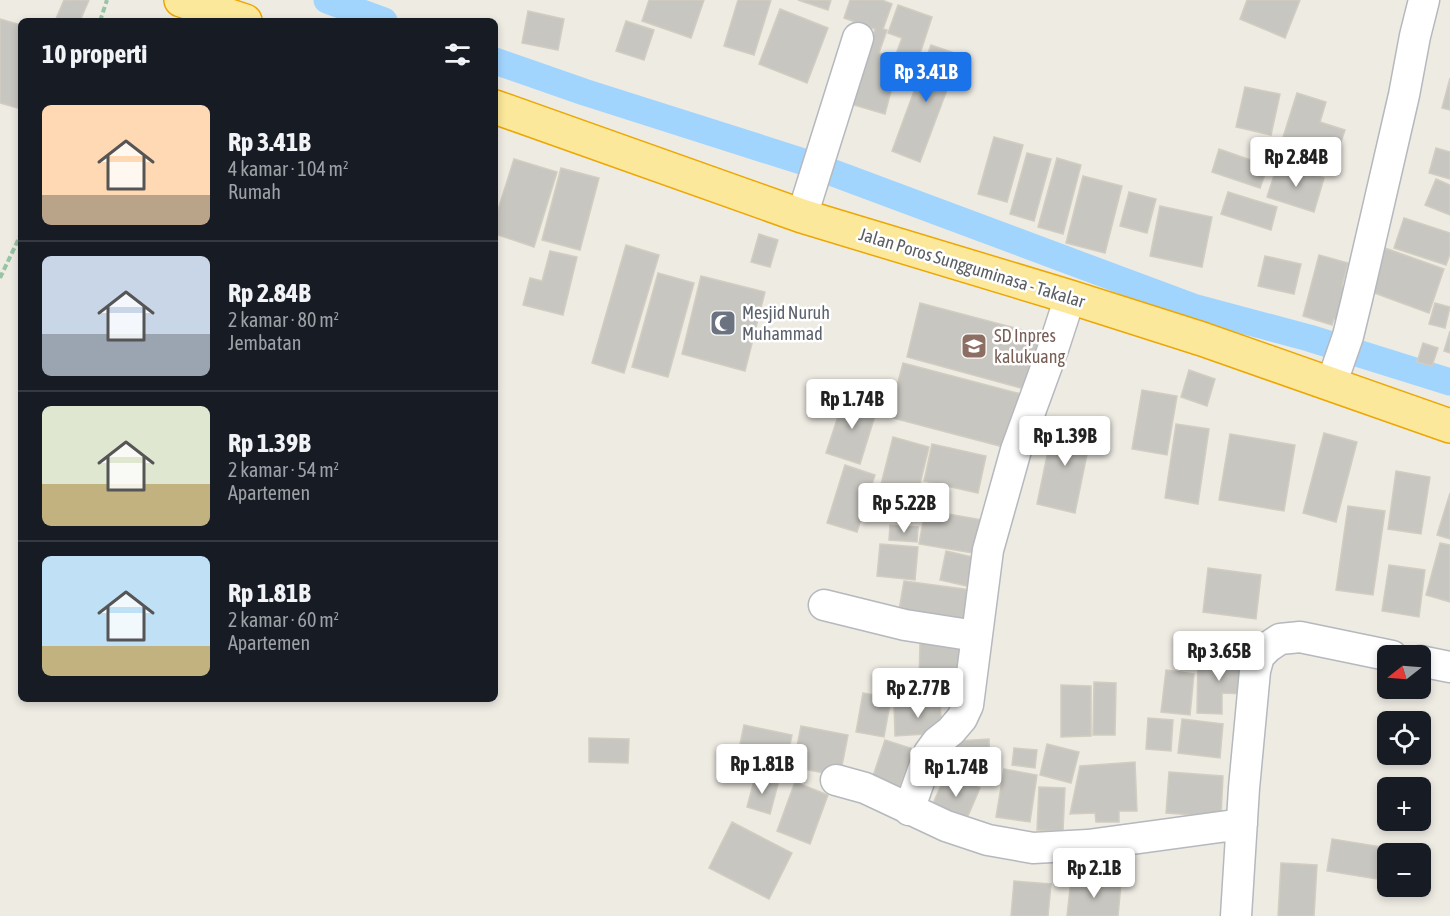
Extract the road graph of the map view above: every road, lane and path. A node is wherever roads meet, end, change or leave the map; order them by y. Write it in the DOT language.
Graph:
graph roads {
  1 [pos="107,0"];
  2 [pos="181,0"];
  3 [pos="1424,0"];
  4 [pos="101,18"];
  5 [pos="236,18"];
  6 [pos="858,38"];
  7 [pos="498,108"];
  8 [pos="802,216"];
  9 [pos="18,240"];
  10 [pos="0,278"];
  11 [pos="1070,297"];
  12 [pos="1331,385"];
  13 [pos="1450,426"];
  14 [pos="824,605"];
  15 [pos="976,636"];
  16 [pos="1377,653"];
  17 [pos="1431,663"];
  18 [pos="1450,667"];
  19 [pos="836,780"];
  20 [pos="909,810"];
  21 [pos="1242,824"];
  22 [pos="1236,916"];
  1 -- 4 [label="path"];
  2 -- 5 [label="highway"];
  3 -- 12 [label="street"];
  6 -- 8 [label="street"];
  7 -- 8 [label="highway, Jalan Poros Sungguminasa - Takalar"];
  8 -- 11 [label="highway, Jalan Poros Sungguminasa - Takalar"];
  9 -- 10 [label="path"];
  11 -- 12 [label="highway, Jalan Poros Sungguminasa - Takalar"];
  11 -- 15 [label="street"];
  12 -- 13 [label="highway, Jalan Poros Sungguminasa - Takalar"];
  14 -- 15 [label="street"];
  15 -- 20 [label="street"];
  16 -- 21 [label="street"];
  17 -- 18 [label="street"];
  19 -- 20 [label="street"];
  20 -- 21 [label="street"];
  21 -- 22 [label="street"];
}
